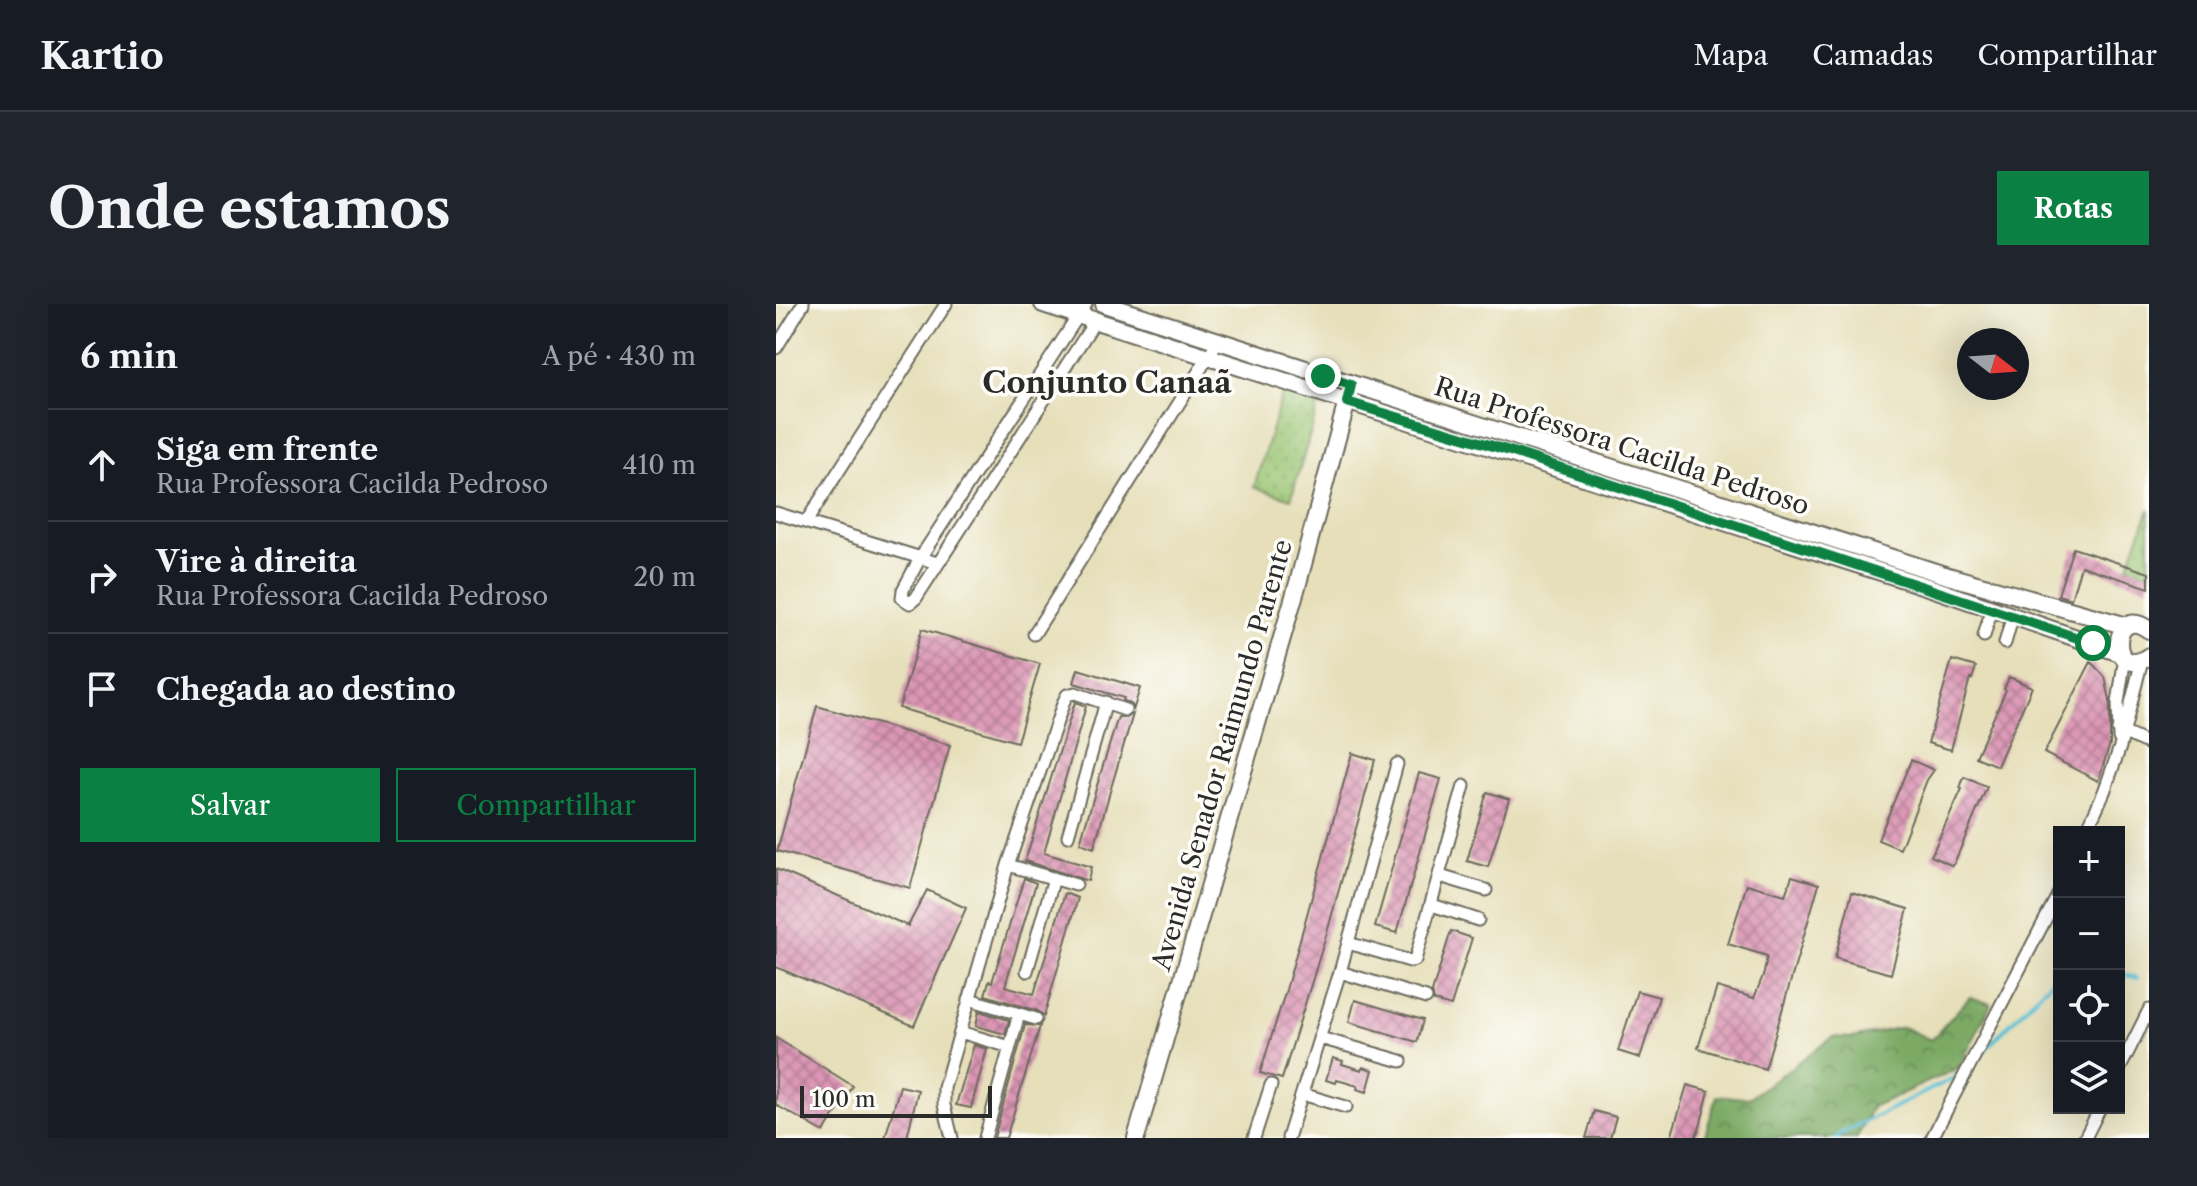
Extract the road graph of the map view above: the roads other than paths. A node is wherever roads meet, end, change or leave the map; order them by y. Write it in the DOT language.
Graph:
graph roads {
  1 [pos="803,304"];
  2 [pos="946,304"];
  3 [pos="1043,304"];
  4 [pos="1105,304"];
  5 [pos="1086,314"];
  6 [pos="1218,341"];
  7 [pos="776,348"];
  8 [pos="1207,358"];
  9 [pos="1351,385"];
  10 [pos="1347,402"];
  11 [pos="776,513"];
  12 [pos="806,522"];
  13 [pos="920,558"];
  14 [pos="937,563"];
  15 [pos="1992,608"];
  16 [pos="2149,613"];
  17 [pos="2013,615"];
  18 [pos="2136,627"];
  19 [pos="1034,634"];
  20 [pos="1984,636"];
  21 [pos="2005,643"];
  22 [pos="2122,655"];
  23 [pos="2146,658"];
  24 [pos="1106,702"];
  25 [pos="1125,710"];
  26 [pos="2120,731"];
  27 [pos="2149,744"];
  28 [pos="1397,764"];
  29 [pos="1464,786"];
  30 [pos="2089,826"];
  31 [pos="1068,836"];
  32 [pos="1008,865"];
  33 [pos="1440,876"];
  34 [pos="1054,878"];
  35 [pos="1076,885"];
  36 [pos="1486,890"];
  37 [pos="2056,898"];
  38 [pos="1432,905"];
  39 [pos="1478,920"];
  40 [pos="1348,943"];
  41 [pos="1027,971"];
  42 [pos="1340,972"];
  43 [pos="1426,998"];
  44 [pos="969,999"];
  45 [pos="2149,1010"];
  46 [pos="1019,1014"];
  47 [pos="1036,1019"];
  48 [pos="960,1032"];
  49 [pos="1320,1038"];
  50 [pos="1010,1047"];
  51 [pos="2125,1058"];
  52 [pos="1401,1061"];
  53 [pos="1271,1085"];
  54 [pos="1302,1094"];
  55 [pos="1346,1107"];
  56 [pos="2097,1114"];
  57 [pos="952,1138"];
  58 [pos="985,1138"];
  59 [pos="1136,1138"];
  60 [pos="1254,1138"];
  61 [pos="1288,1138"];
  62 [pos="1932,1138"];
  63 [pos="2085,1138"];
  1 -- 7 [label="street"];
  2 -- 12 [label="street"];
  3 -- 5 [label="street, Rua Professora Cacilda Pedroso"];
  4 -- 5 [label="street"];
  4 -- 6 [label="street, Rua Professora Cacilda Pedroso"];
  5 -- 8 [label="street, Rua Professora Cacilda Pedroso"];
  5 -- 13 [label="street"];
  5 -- 14 [label="street"];
  6 -- 8 [label="street"];
  6 -- 9 [label="street, Rua Professora Cacilda Pedroso"];
  8 -- 10 [label="street, Rua Professora Cacilda Pedroso"];
  8 -- 19 [label="street"];
  9 -- 10 [label="street, Avenida Senador Raimundo Parente"];
  9 -- 18 [label="street, Rua Professora Cacilda Pedroso"];
  10 -- 15 [label="street, Rua Professora Cacilda Pedroso"];
  10 -- 59 [label="street, Avenida Senador Raimundo Parente"];
  11 -- 12 [label="street"];
  12 -- 13 [label="street"];
  13 -- 14 [label="street"];
  13 -- 14 [label="street"];
  15 -- 17 [label="street, Rua Professora Cacilda Pedroso"];
  15 -- 20 [label="street"];
  16 -- 18 [label="street"];
  17 -- 21 [label="street"];
  17 -- 22 [label="street, Rua Professora Cacilda Pedroso"];
  18 -- 22 [label="street"];
  22 -- 23 [label="street, Rua Professora Cacilda Pedroso"];
  22 -- 26 [label="street"];
  23 -- 26 [label="street"];
  24 -- 25 [label="street"];
  24 -- 31 [label="street"];
  24 -- 32 [label="street"];
  26 -- 27 [label="street"];
  26 -- 30 [label="street"];
  28 -- 40 [label="street"];
  29 -- 33 [label="street"];
  32 -- 34 [label="street"];
  32 -- 44 [label="street"];
  33 -- 36 [label="street"];
  33 -- 38 [label="street"];
  34 -- 35 [label="street"];
  34 -- 41 [label="street"];
  37 -- 62 [label="street"];
  38 -- 39 [label="street"];
  38 -- 40 [label="street"];
  40 -- 42 [label="street"];
  42 -- 43 [label="street"];
  42 -- 49 [label="street"];
  44 -- 46 [label="street"];
  44 -- 48 [label="street"];
  45 -- 51 [label="street"];
  46 -- 47 [label="street"];
  46 -- 50 [label="street"];
  48 -- 50 [label="street"];
  48 -- 57 [label="street"];
  49 -- 52 [label="street"];
  49 -- 54 [label="street"];
  50 -- 58 [label="street"];
  53 -- 60 [label="street"];
  54 -- 55 [label="street"];
  54 -- 61 [label="street"];
  56 -- 63 [label="street"];
}
